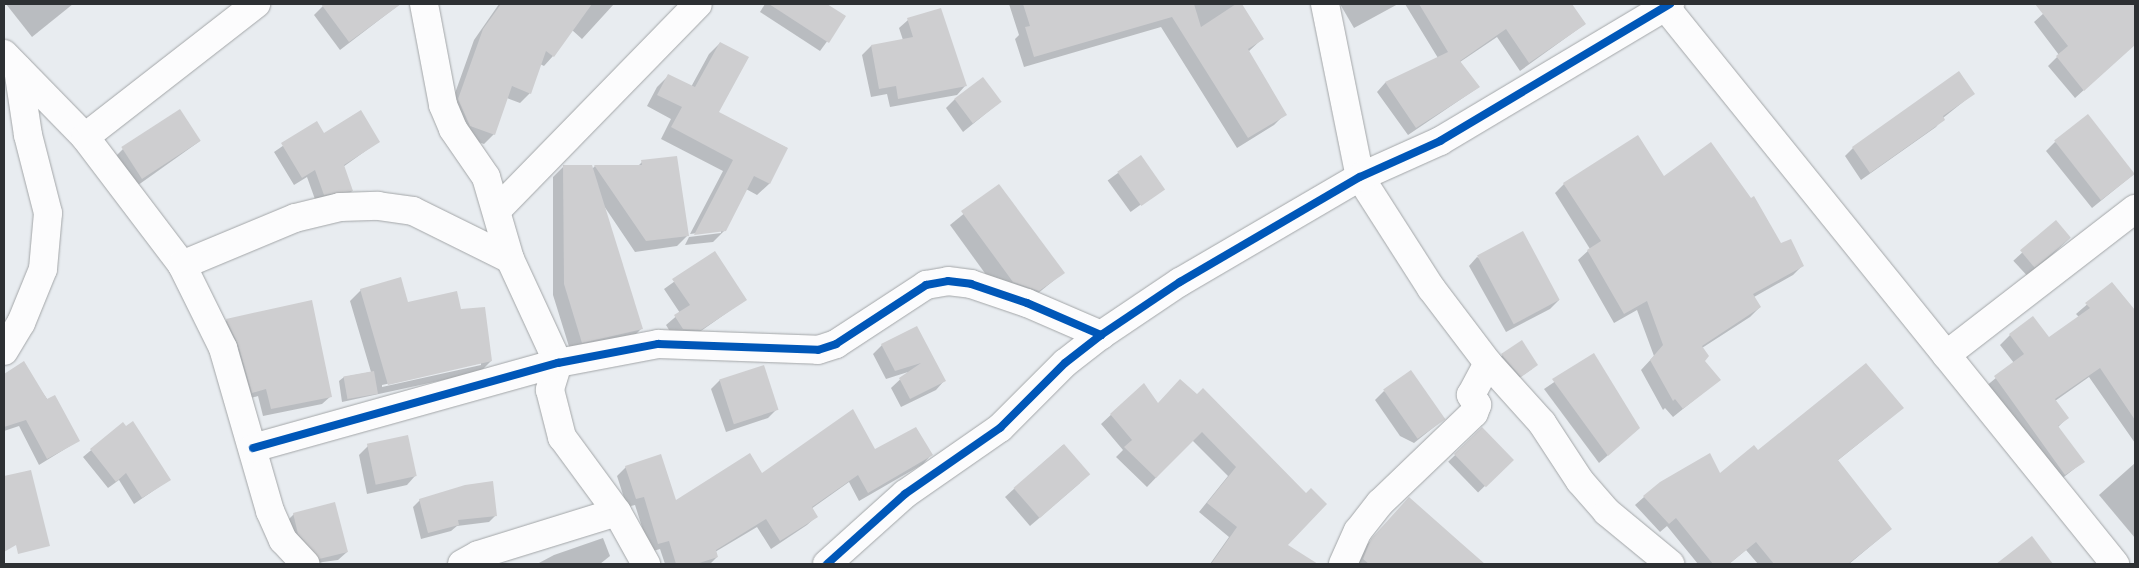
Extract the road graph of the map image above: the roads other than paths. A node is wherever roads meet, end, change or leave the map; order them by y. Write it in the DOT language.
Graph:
graph roads {
  1 [pos="256,4"];
  2 [pos="424,4"];
  3 [pos="698,4"];
  4 [pos="1325,4"];
  5 [pos="1666,5"];
  6 [pos="11,62"];
  7 [pos="85,137"];
  8 [pos="1360,177"];
  9 [pos="498,209"];
  10 [pos="2135,209"];
  11 [pos="510,259"];
  12 [pos="182,265"];
  13 [pos="1101,335"];
  14 [pos="4,351"];
  15 [pos="1946,355"];
  16 [pos="558,363"];
  17 [pos="1488,363"];
  18 [pos="253,448"];
  19 [pos="617,512"];
  20 [pos="305,564"];
  21 [pos="462,564"];
  22 [pos="646,564"];
  23 [pos="827,564"];
  24 [pos="1343,564"];
  25 [pos="1670,564"];
  26 [pos="2115,564"];
  1 -- 7 [label="street"];
  2 -- 9 [label="street"];
  3 -- 9 [label="street"];
  4 -- 8 [label="street"];
  5 -- 8 [label="street"];
  5 -- 15 [label="street"];
  6 -- 7 [label="street"];
  6 -- 14 [label="street"];
  7 -- 12 [label="street"];
  8 -- 13 [label="street"];
  8 -- 17 [label="street"];
  9 -- 11 [label="street"];
  10 -- 15 [label="street"];
  11 -- 12 [label="street"];
  11 -- 16 [label="street"];
  12 -- 18 [label="street"];
  13 -- 16 [label="street"];
  13 -- 23 [label="street"];
  15 -- 26 [label="street"];
  16 -- 18 [label="street"];
  16 -- 19 [label="street"];
  17 -- 24 [label="street"];
  17 -- 25 [label="street"];
  18 -- 20 [label="street"];
  19 -- 21 [label="street"];
  19 -- 22 [label="street"];
}
